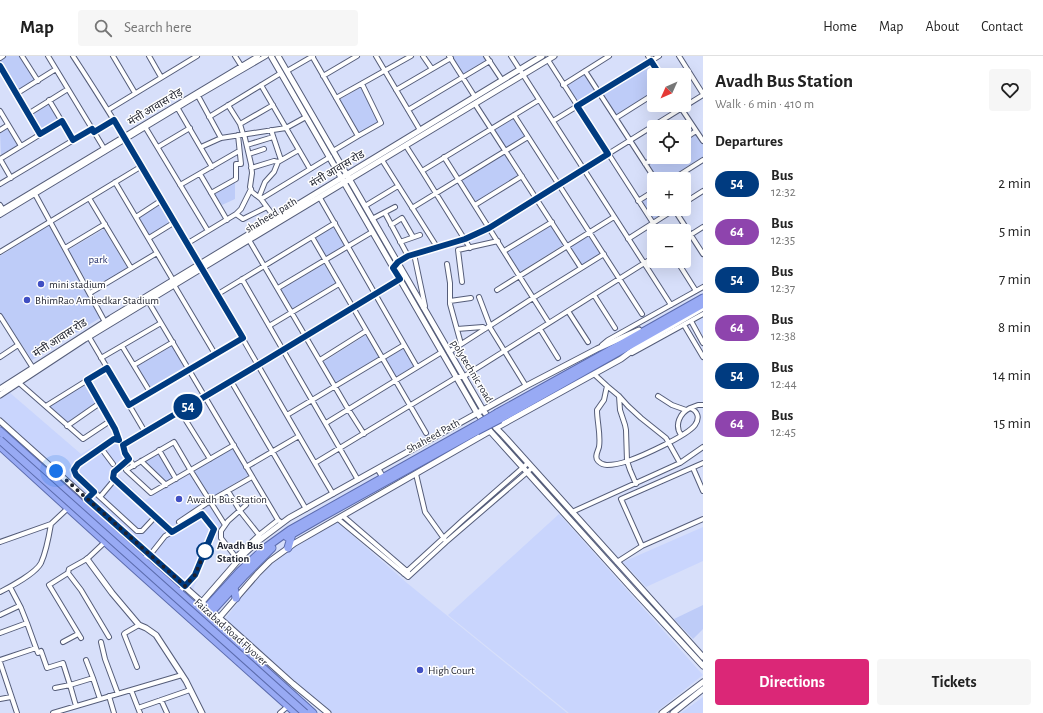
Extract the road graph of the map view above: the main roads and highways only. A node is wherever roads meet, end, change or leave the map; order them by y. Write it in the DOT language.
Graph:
graph roads {
  1 [pos="703,298"];
  2 [pos="703,304"];
  3 [pos="498,416"];
  4 [pos="476,428"];
  5 [pos="0,432"];
  6 [pos="0,440"];
  7 [pos="0,446"];
  8 [pos="292,534"];
  9 [pos="288,548"];
  10 [pos="234,587"];
  11 [pos="236,598"];
  12 [pos="208,606"];
  13 [pos="202,612"];
  14 [pos="194,622"];
  15 [pos="296,713"];
  16 [pos="305,713"];
  17 [pos="313,713"];
  1 -- 3 [label="highway, Shaheed Path"];
  2 -- 3 [label="highway, Shaheed Path"];
  3 -- 4 [label="highway, Shaheed Path, bridge"];
  4 -- 8 [label="highway, Shaheed Path"];
  4 -- 12 [label="highway, Shaheed Path"];
  5 -- 13 [label="highway"];
  6 -- 16 [label="highway, Faizabad Road Flyover, bridge"];
  7 -- 14 [label="highway"];
  8 -- 9 [label="highway"];
  8 -- 10 [label="highway, Shaheed Path"];
  10 -- 11 [label="highway"];
  10 -- 12 [label="highway, Shaheed Path"];
  12 -- 13 [label="highway, Shaheed Path"];
  13 -- 14 [label="highway, Shaheed Path"];
  13 -- 17 [label="highway"];
  14 -- 15 [label="highway"];
}
